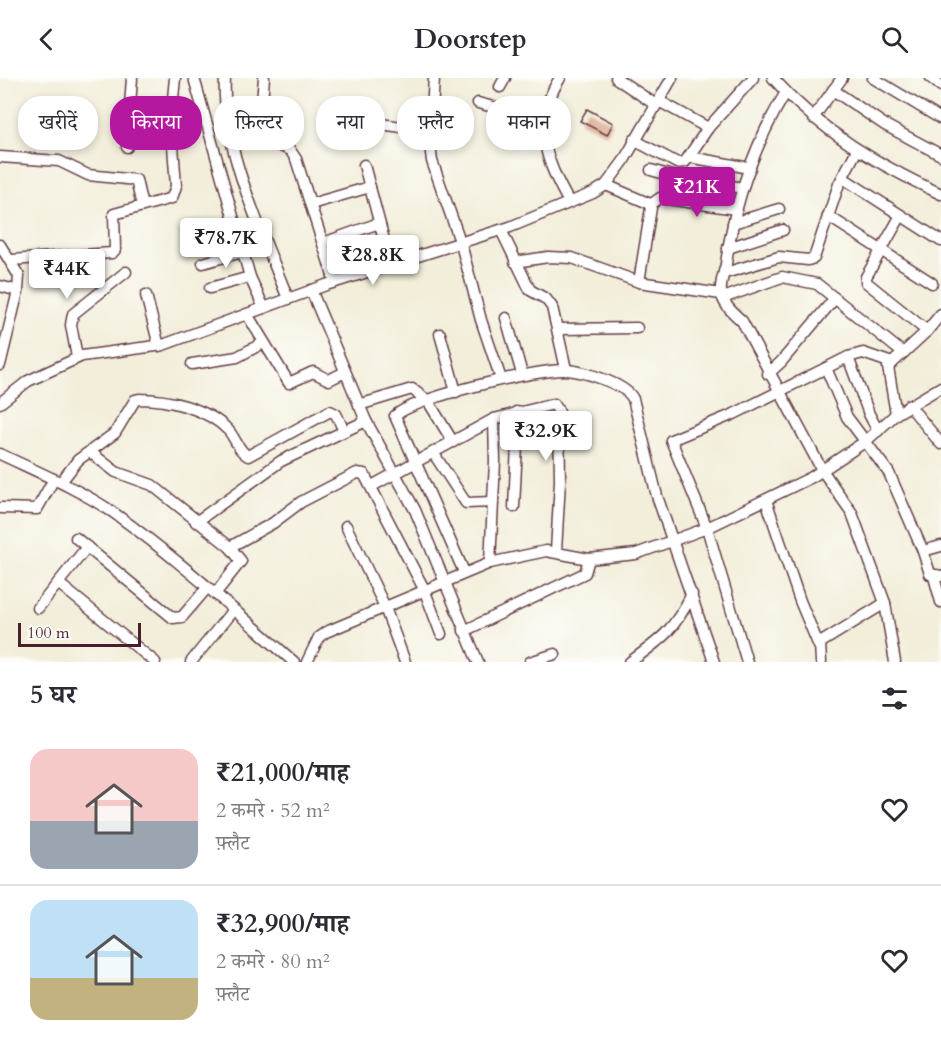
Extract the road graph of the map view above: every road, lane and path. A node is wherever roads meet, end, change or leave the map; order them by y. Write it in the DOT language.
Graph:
graph roads {
  1 [pos="132,78"];
  2 [pos="175,78"];
  3 [pos="194,78"];
  4 [pos="225,78"];
  5 [pos="264,78"];
  6 [pos="434,78"];
  7 [pos="560,78"];
  8 [pos="616,78"];
  9 [pos="672,78"];
  10 [pos="753,78"];
  11 [pos="773,78"];
  12 [pos="842,78"];
  13 [pos="873,78"];
  14 [pos="931,78"];
  15 [pos="941,86"];
  16 [pos="833,90"];
  17 [pos="786,92"];
  18 [pos="131,96"];
  19 [pos="226,96"];
  20 [pos="263,96"];
  21 [pos="433,96"];
  22 [pos="550,96"];
  23 [pos="478,103"];
  24 [pos="657,103"];
  25 [pos="486,105"];
  26 [pos="813,118"];
  27 [pos="941,119"];
  28 [pos="708,128"];
  29 [pos="634,140"];
  30 [pos="237,150"];
  31 [pos="290,150"];
  32 [pos="432,150"];
  33 [pos="547,150"];
  34 [pos="857,150"];
  35 [pos="941,155"];
  36 [pos="0,157"];
  37 [pos="689,157"];
  38 [pos="364,165"];
  39 [pos="750,168"];
  40 [pos="651,170"];
  41 [pos="843,178"];
  42 [pos="606,185"];
  43 [pos="370,187"];
  44 [pos="743,188"];
  45 [pos="941,194"];
  46 [pos="569,202"];
  47 [pos="311,204"];
  48 [pos="650,205"];
  49 [pos="142,206"];
  50 [pos="736,209"];
  51 [pos="779,209"];
  52 [pos="828,216"];
  53 [pos="900,216"];
  54 [pos="379,223"];
  55 [pos="733,223"];
  56 [pos="501,230"];
  57 [pos="783,230"];
  58 [pos="941,241"];
  59 [pos="323,243"];
  60 [pos="461,244"];
  61 [pos="0,245"];
  62 [pos="728,248"];
  63 [pos="883,249"];
  64 [pos="242,252"];
  65 [pos="10,260"];
  66 [pos="515,262"];
  67 [pos="203,263"];
  68 [pos="391,266"];
  69 [pos="126,272"];
  70 [pos="724,273"];
  71 [pos="250,277"];
  72 [pos="335,282"];
  73 [pos="639,282"];
  74 [pos="932,283"];
  75 [pos="0,286"];
  76 [pos="210,288"];
  77 [pos="311,290"];
  78 [pos="18,291"];
  79 [pos="147,295"];
  80 [pos="722,296"];
  81 [pos="835,298"];
  82 [pos="288,299"];
  83 [pos="264,308"];
  84 [pos="247,314"];
  85 [pos="941,314"];
  86 [pos="506,318"];
  87 [pos="636,328"];
  88 [pos="559,329"];
  89 [pos="4,331"];
  90 [pos="927,331"];
  91 [pos="440,334"];
  92 [pos="264,343"];
  93 [pos="159,346"];
  94 [pos="903,353"];
  95 [pos="77,357"];
  96 [pos="848,357"];
  97 [pos="892,363"];
  98 [pos="192,364"];
  99 [pos="0,365"];
  100 [pos="826,368"];
  101 [pos="566,369"];
  102 [pos="345,372"];
  103 [pos="522,374"];
  104 [pos="768,374"];
  105 [pos="501,379"];
  106 [pos="941,387"];
  107 [pos="778,391"];
  108 [pos="456,392"];
  109 [pos="428,401"];
  110 [pos="0,404"];
  111 [pos="359,405"];
  112 [pos="909,405"];
  113 [pos="516,412"];
  114 [pos="896,414"];
  115 [pos="494,419"];
  116 [pos="366,421"];
  117 [pos="344,431"];
  118 [pos="878,431"];
  119 [pos="866,441"];
  120 [pos="453,442"];
  121 [pos="941,444"];
  122 [pos="90,452"];
  123 [pos="0,454"];
  124 [pos="434,454"];
  125 [pos="417,463"];
  126 [pos="822,470"];
  127 [pos="396,474"];
  128 [pos="58,481"];
  129 [pos="372,486"];
  130 [pos="766,500"];
  131 [pos="493,502"];
  132 [pos="513,507"];
  133 [pos="1,508"];
  134 [pos="196,522"];
  135 [pos="346,526"];
  136 [pos="707,528"];
  137 [pos="76,538"];
  138 [pos="674,541"];
  139 [pos="941,546"];
  140 [pos="87,547"];
  141 [pos="230,547"];
  142 [pos="556,551"];
  143 [pos="923,551"];
  144 [pos="589,559"];
  145 [pos="490,563"];
  146 [pos="464,572"];
  147 [pos="937,576"];
  148 [pos="445,580"];
  149 [pos="58,583"];
  150 [pos="424,589"];
  151 [pos="211,591"];
  152 [pos="692,594"];
  153 [pos="941,602"];
  154 [pos="885,603"];
  155 [pos="384,605"];
  156 [pos="38,608"];
  157 [pos="233,610"];
  158 [pos="464,631"];
  159 [pos="441,634"];
  160 [pos="819,645"];
  161 [pos="555,654"];
  162 [pos="155,662"];
  163 [pos="191,662"];
  164 [pos="294,662"];
  165 [pos="307,662"];
  166 [pos="405,662"];
  167 [pos="478,662"];
  168 [pos="530,662"];
  169 [pos="630,662"];
  170 [pos="714,662"];
  171 [pos="747,662"];
  172 [pos="820,662"];
  173 [pos="895,662"];
  1 -- 18 [label="street"];
  2 -- 49 [label="street"];
  3 -- 64 [label="street"];
  4 -- 19 [label="street"];
  5 -- 20 [label="street"];
  6 -- 21 [label="street"];
  7 -- 22 [label="street"];
  8 -- 24 [label="street"];
  9 -- 24 [label="street"];
  10 -- 28 [label="street"];
  11 -- 17 [label="street"];
  12 -- 16 [label="street"];
  13 -- 27 [label="street"];
  14 -- 15 [label="street"];
  16 -- 26 [label="street"];
  16 -- 35 [label="street"];
  17 -- 26 [label="street"];
  17 -- 39 [label="street"];
  23 -- 25 [label="street"];
  24 -- 28 [label="street"];
  24 -- 29 [label="street"];
  26 -- 34 [label="street"];
  28 -- 37 [label="street"];
  29 -- 37 [label="street"];
  29 -- 42 [label="street"];
  30 -- 82 [label="street"];
  31 -- 47 [label="street"];
  32 -- 60 [label="street"];
  33 -- 46 [label="street"];
  34 -- 41 [label="street"];
  34 -- 45 [label="street"];
  36 -- 49 [label="street"];
  37 -- 39 [label="street"];
  38 -- 43 [label="street"];
  39 -- 44 [label="street"];
  40 -- 44 [label="street"];
  41 -- 52 [label="street"];
  41 -- 53 [label="street"];
  42 -- 46 [label="street"];
  42 -- 48 [label="street"];
  43 -- 47 [label="street"];
  43 -- 54 [label="street"];
  44 -- 50 [label="street"];
  46 -- 56 [label="street"];
  47 -- 59 [label="street"];
  48 -- 50 [label="street"];
  48 -- 73 [label="street"];
  49 -- 65 [label="street"];
  50 -- 55 [label="street"];
  51 -- 55 [label="street"];
  52 -- 63 [label="street"];
  52 -- 70 [label="street"];
  53 -- 58 [label="street"];
  53 -- 63 [label="street"];
  54 -- 59 [label="street"];
  54 -- 68 [label="street"];
  55 -- 62 [label="street"];
  56 -- 60 [label="street"];
  56 -- 66 [label="street"];
  57 -- 62 [label="street"];
  59 -- 72 [label="street"];
  60 -- 68 [label="street"];
  60 -- 105 [label="street"];
  61 -- 65 [label="street"];
  62 -- 70 [label="street"];
  63 -- 74 [label="street"];
  63 -- 90 [label="street"];
  64 -- 67 [label="street"];
  64 -- 71 [label="street"];
  65 -- 78 [label="street"];
  66 -- 73 [label="street"];
  66 -- 88 [label="street"];
  68 -- 72 [label="street"];
  69 -- 95 [label="street"];
  70 -- 80 [label="street"];
  71 -- 76 [label="street"];
  71 -- 83 [label="street"];
  72 -- 77 [label="street"];
  73 -- 80 [label="street"];
  75 -- 78 [label="street"];
  77 -- 82 [label="street"];
  77 -- 102 [label="street"];
  78 -- 89 [label="street"];
  79 -- 93 [label="street"];
  80 -- 81 [label="street"];
  80 -- 104 [label="street"];
  81 -- 94 [label="street"];
  81 -- 104 [label="street"];
  82 -- 83 [label="street"];
  83 -- 84 [label="street"];
  84 -- 92 [label="street"];
  84 -- 93 [label="street"];
  85 -- 90 [label="street"];
  86 -- 103 [label="street"];
  87 -- 88 [label="street"];
  88 -- 101 [label="street"];
  89 -- 99 [label="street"];
  90 -- 94 [label="street"];
  91 -- 108 [label="street"];
  92 -- 98 [label="street"];
  92 -- 102 [label="street"];
  93 -- 95 [label="street"];
  94 -- 97 [label="street"];
  95 -- 110 [label="street"];
  96 -- 97 [label="street"];
  96 -- 100 [label="street"];
  96 -- 118 [label="street"];
  97 -- 114 [label="street"];
  100 -- 107 [label="street"];
  100 -- 119 [label="street"];
  101 -- 103 [label="street"];
  101 -- 138 [label="street"];
  102 -- 111 [label="street"];
  103 -- 105 [label="street"];
  104 -- 107 [label="street"];
  105 -- 108 [label="street"];
  106 -- 112 [label="street"];
  107 -- 126 [label="street"];
  107 -- 136 [label="street"];
  108 -- 109 [label="street"];
  109 -- 111 [label="street"];
  109 -- 120 [label="street"];
  109 -- 125 [label="street"];
  111 -- 116 [label="street"];
  112 -- 114 [label="street"];
  112 -- 121 [label="street"];
  113 -- 115 [label="street"];
  113 -- 132 [label="street"];
  113 -- 142 [label="street"];
  114 -- 118 [label="street"];
  115 -- 120 [label="street"];
  115 -- 131 [label="street"];
  116 -- 117 [label="street"];
  116 -- 127 [label="street"];
  117 -- 122 [label="street"];
  117 -- 134 [label="street"];
  118 -- 119 [label="street"];
  119 -- 126 [label="street"];
  119 -- 143 [label="street"];
  120 -- 124 [label="street"];
  122 -- 128 [label="street"];
  122 -- 134 [label="street"];
  123 -- 128 [label="street"];
  124 -- 125 [label="street"];
  124 -- 131 [label="street"];
  125 -- 127 [label="street"];
  125 -- 146 [label="street"];
  126 -- 130 [label="street"];
  126 -- 154 [label="street"];
  127 -- 129 [label="street"];
  127 -- 148 [label="street"];
  128 -- 133 [label="street"];
  128 -- 151 [label="street"];
  129 -- 141 [label="street"];
  129 -- 150 [label="street"];
  130 -- 136 [label="street"];
  130 -- 160 [label="street"];
  131 -- 145 [label="street"];
  134 -- 141 [label="street"];
  135 -- 155 [label="street"];
  136 -- 138 [label="street"];
  136 -- 171 [label="street"];
  137 -- 140 [label="street"];
  138 -- 144 [label="street"];
  138 -- 152 [label="street"];
  139 -- 143 [label="street"];
  140 -- 149 [label="street"];
  140 -- 151 [label="street"];
  141 -- 151 [label="street"];
  142 -- 144 [label="street"];
  142 -- 145 [label="street"];
  143 -- 147 [label="street"];
  144 -- 158 [label="street"];
  145 -- 146 [label="street"];
  146 -- 148 [label="street"];
  147 -- 153 [label="street"];
  148 -- 150 [label="street"];
  148 -- 158 [label="street"];
  149 -- 156 [label="street"];
  149 -- 162 [label="street"];
  150 -- 155 [label="street"];
  150 -- 159 [label="street"];
  151 -- 157 [label="street"];
  152 -- 169 [label="street"];
  152 -- 170 [label="street"];
  154 -- 160 [label="street"];
  154 -- 173 [label="street"];
  155 -- 165 [label="street"];
  155 -- 166 [label="street"];
  157 -- 163 [label="street"];
  157 -- 164 [label="street"];
  158 -- 167 [label="street"];
  160 -- 172 [label="street"];
  161 -- 168 [label="street"];
}
